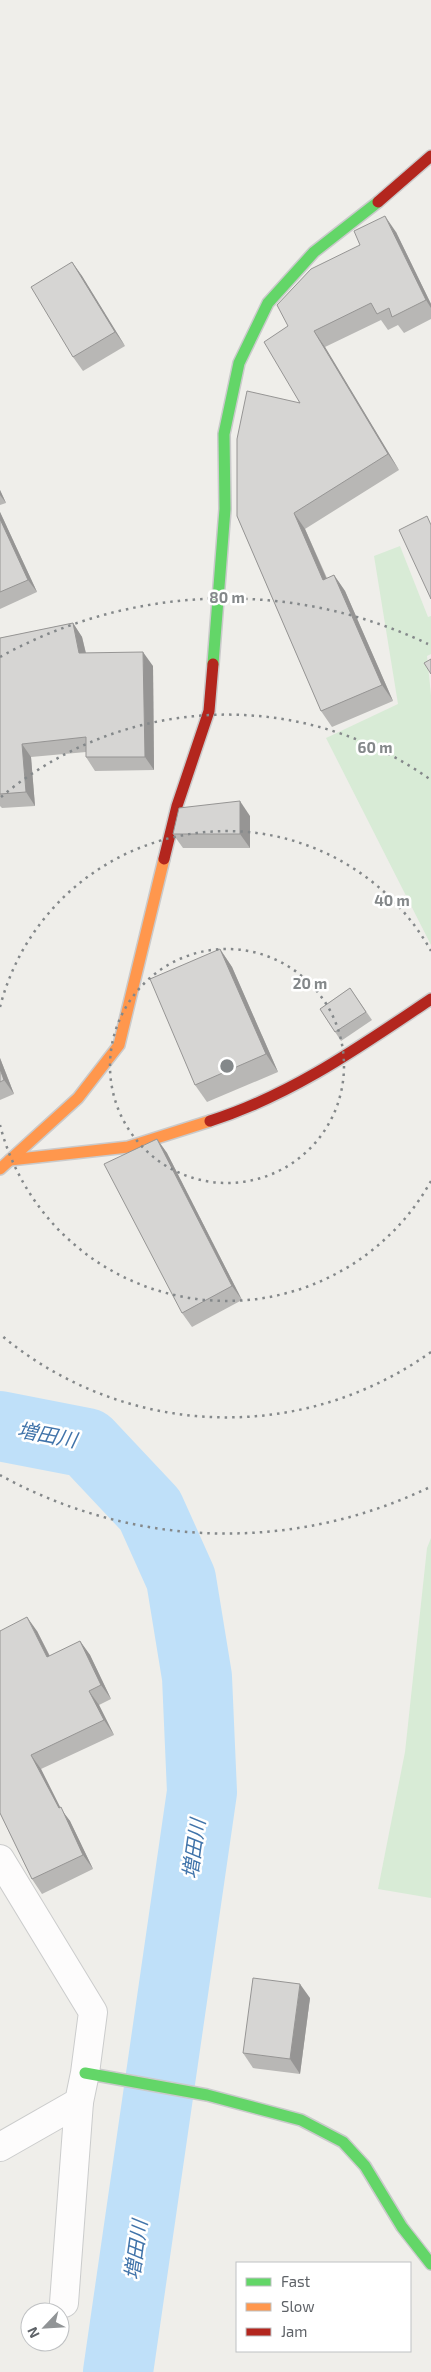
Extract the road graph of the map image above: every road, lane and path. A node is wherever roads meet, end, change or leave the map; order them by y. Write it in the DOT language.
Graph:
graph roads {
  1 [pos="431,156"];
  2 [pos="431,999"];
  3 [pos="10,1160"];
  4 [pos="0,1169"];
  5 [pos="0,1859"];
  6 [pos="95,2075"];
  7 [pos="79,2102"];
  8 [pos="0,2147"];
  9 [pos="431,2264"];
  10 [pos="64,2302"];
  1 -- 3 [label="street"];
  2 -- 3 [label="street"];
  3 -- 4 [label="street"];
  5 -- 6 [label="street"];
  6 -- 7 [label="street"];
  6 -- 9 [label="street"];
  7 -- 8 [label="street"];
  7 -- 10 [label="street"];
}
